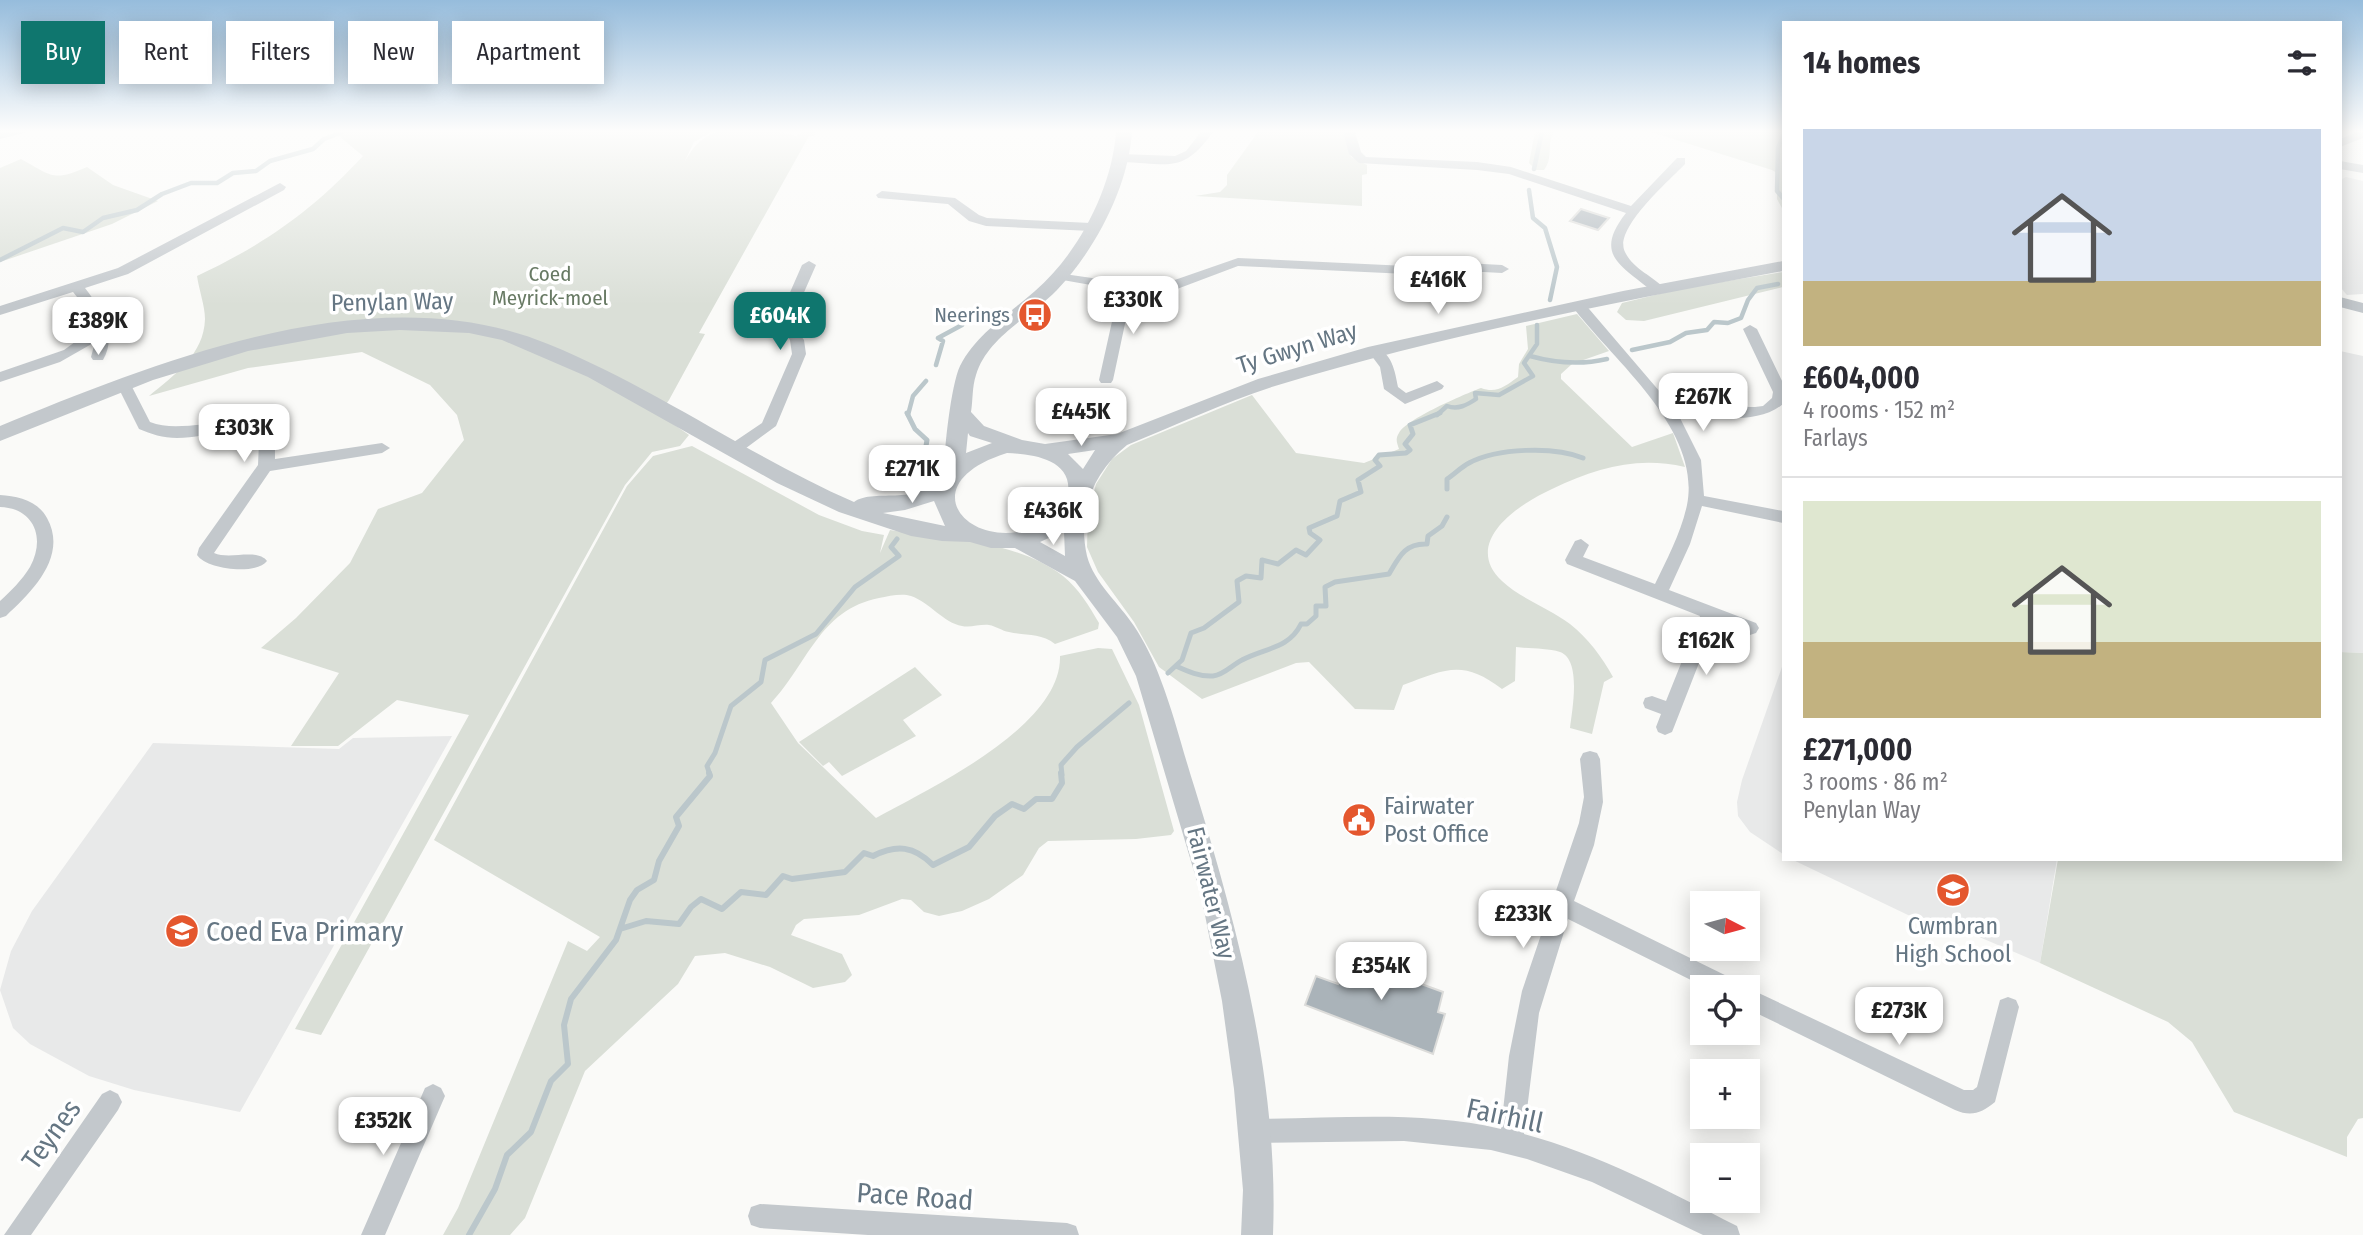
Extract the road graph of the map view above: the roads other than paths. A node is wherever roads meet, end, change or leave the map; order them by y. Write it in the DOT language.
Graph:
graph roads {
  1 [pos="276,190"];
  2 [pos="1107,190"];
  3 [pos="1568,190"];
  4 [pos="1656,190"];
  5 [pos="882,195"];
  6 [pos="1636,212"];
  7 [pos="1091,227"];
  8 [pos="809,265"];
  9 [pos="1782,266"];
  10 [pos="1502,269"];
  11 [pos="1062,276"];
  12 [pos="1127,285"];
  13 [pos="77,287"];
  14 [pos="1658,289"];
  15 [pos="2342,303"];
  16 [pos="1579,306"];
  17 [pos="2363,308"];
  18 [pos="0,311"];
  19 [pos="101,328"];
  20 [pos="1747,334"];
  21 [pos="1374,351"];
  22 [pos="99,357"];
  23 [pos="0,377"];
  24 [pos="1106,380"];
  25 [pos="122,383"];
  26 [pos="1437,386"];
  27 [pos="1668,411"];
  28 [pos="961,413"];
  29 [pos="0,434"];
  30 [pos="1120,440"];
  31 [pos="1019,445"];
  32 [pos="382,448"];
  33 [pos="733,450"];
  34 [pos="1047,450"];
  35 [pos="265,466"];
  36 [pos="949,479"];
  37 [pos="1080,489"];
  38 [pos="1698,500"];
  39 [pos="0,501"];
  40 [pos="846,504"];
  41 [pos="1073,511"];
  42 [pos="1780,521"];
  43 [pos="971,534"];
  44 [pos="1018,540"];
  45 [pos="1577,552"];
  46 [pos="249,557"];
  47 [pos="1083,575"];
  48 [pos="1659,593"];
  49 [pos="0,611"];
  50 [pos="1710,612"];
  51 [pos="1751,628"];
  52 [pos="1652,703"];
  53 [pos="1590,759"];
  54 [pos="1561,905"];
  55 [pos="1703,975"];
  56 [pos="1760,1004"];
  57 [pos="2008,1007"];
  58 [pos="433,1096"];
  59 [pos="110,1102"];
  60 [pos="1252,1131"];
  61 [pos="1511,1144"];
  62 [pos="760,1216"];
  63 [pos="16,1235"];
  64 [pos="373,1235"];
  65 [pos="1067,1235"];
  66 [pos="1257,1235"];
  67 [pos="1728,1235"];
  1 -- 13 [label="street"];
  2 -- 7 [label="street"];
  3 -- 6 [label="street"];
  4 -- 6 [label="street"];
  5 -- 7 [label="street"];
  6 -- 14 [label="street"];
  7 -- 11 [label="street"];
  8 -- 33 [label="street"];
  9 -- 14 [label="street, Ty Gwyn Way"];
  10 -- 12 [label="street"];
  11 -- 12 [label="street"];
  11 -- 28 [label="street"];
  12 -- 24 [label="street"];
  13 -- 18 [label="street"];
  13 -- 19 [label="street"];
  14 -- 16 [label="street, Ty Gwyn Way"];
  15 -- 17 [label="street"];
  16 -- 21 [label="street, Ty Gwyn Way"];
  16 -- 27 [label="street"];
  19 -- 22 [label="street"];
  19 -- 23 [label="street"];
  20 -- 27 [label="street"];
  21 -- 26 [label="street"];
  21 -- 30 [label="street, Ty Gwyn Way"];
  25 -- 29 [label="street, Penylan Way"];
  25 -- 33 [label="street, Penylan Way"];
  25 -- 35 [label="street"];
  27 -- 38 [label="street"];
  28 -- 31 [label="street"];
  28 -- 36 [label="street"];
  30 -- 34 [label="street, Ty Gwyn Way"];
  30 -- 37 [label="street, Ty Gwyn Way"];
  31 -- 34 [label="street"];
  31 -- 36 [label="street"];
  32 -- 35 [label="street"];
  33 -- 40 [label="street, Penylan Way"];
  34 -- 37 [label="street"];
  35 -- 46 [label="street"];
  36 -- 40 [label="street, Penylan Way"];
  36 -- 43 [label="street"];
  37 -- 41 [label="street"];
  38 -- 42 [label="street"];
  38 -- 48 [label="street"];
  39 -- 49 [label="street"];
  40 -- 43 [label="street, Penylan Way"];
  41 -- 44 [label="street"];
  41 -- 47 [label="street, Fairwater Way"];
  43 -- 44 [label="street"];
  44 -- 47 [label="street, Fairwater Way"];
  45 -- 48 [label="street"];
  47 -- 60 [label="street, Fairwater Way"];
  48 -- 50 [label="street"];
  50 -- 51 [label="street"];
  50 -- 52 [label="street"];
  53 -- 54 [label="street"];
  54 -- 55 [label="street"];
  54 -- 61 [label="street"];
  56 -- 57 [label="street"];
  58 -- 64 [label="street"];
  59 -- 63 [label="street, Teynes"];
  60 -- 61 [label="street, Fairhill"];
  60 -- 66 [label="street, Fairwater Way"];
  61 -- 67 [label="street, Fairhill"];
  62 -- 65 [label="street, Pace Road"];
}
